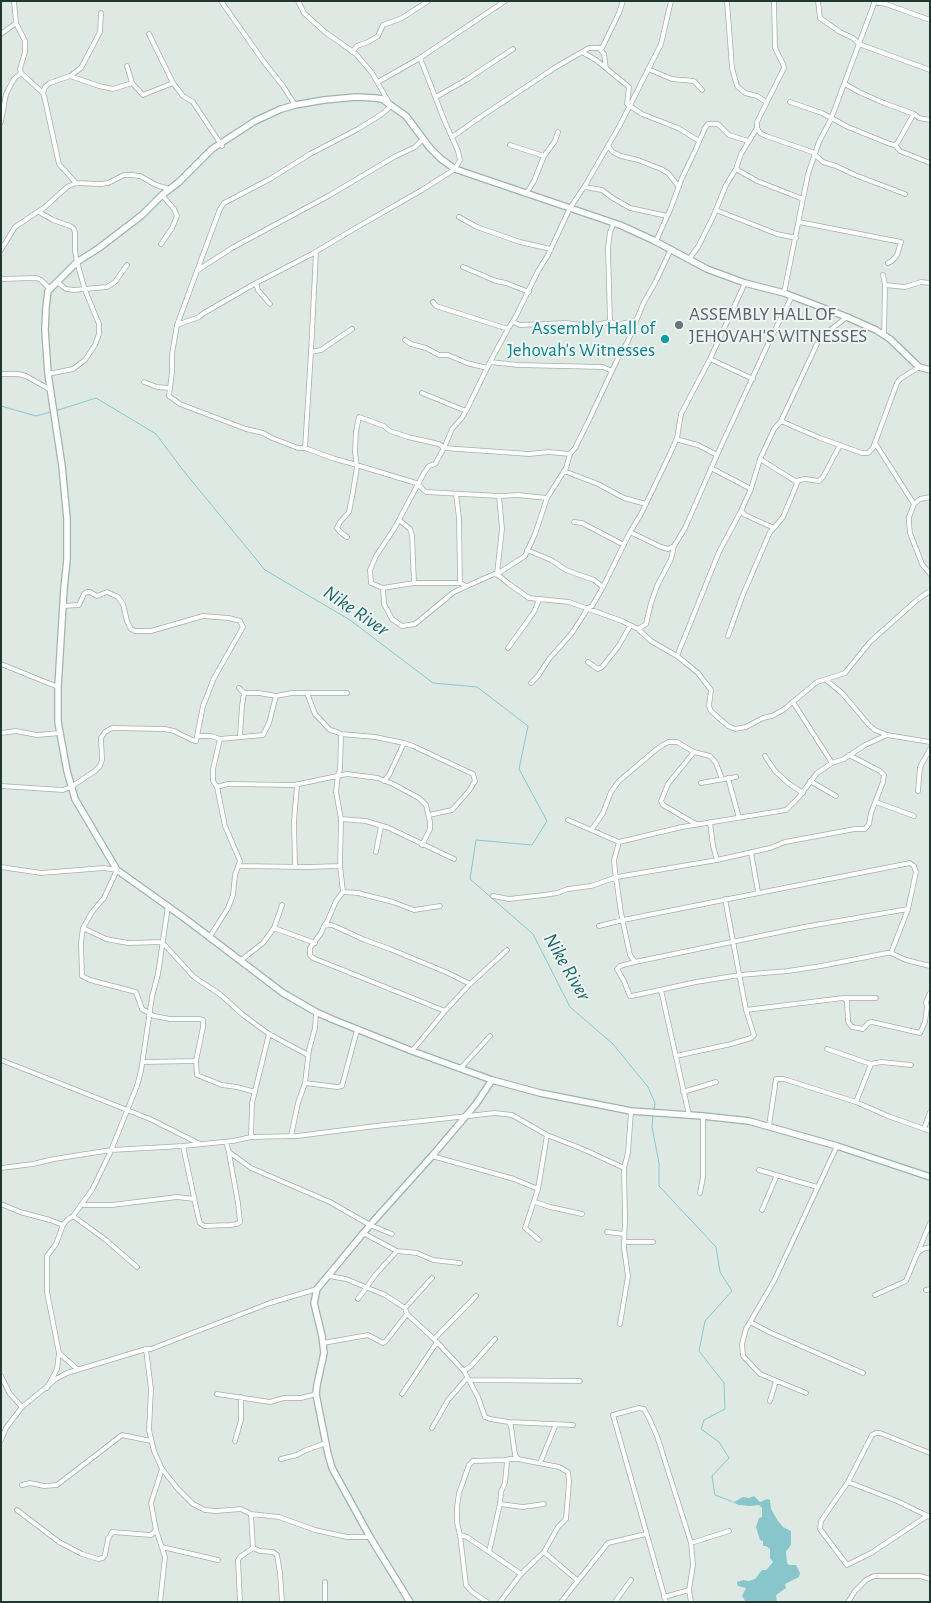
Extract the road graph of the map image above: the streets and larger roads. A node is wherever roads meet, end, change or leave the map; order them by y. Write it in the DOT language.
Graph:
graph roads {
  1 [pos="14,1"];
  2 [pos="221,1"];
  3 [pos="298,1"];
  4 [pos="428,1"];
  5 [pos="505,1"];
  6 [pos="623,1"];
  7 [pos="671,1"];
  8 [pos="727,1"];
  9 [pos="774,1"];
  10 [pos="818,1"];
  11 [pos="874,2"];
  12 [pos="101,13"];
  13 [pos="930,20"];
  14 [pos="16,23"];
  15 [pos="1,34"];
  16 [pos="149,34"];
  17 [pos="858,44"];
  18 [pos="600,48"];
  19 [pos="513,49"];
  20 [pos="352,52"];
  21 [pos="582,52"];
  22 [pos="420,58"];
  23 [pos="127,66"];
  24 [pos="606,68"];
  25 [pos="648,69"];
  26 [pos="930,70"];
  27 [pos="20,73"];
  28 [pos="70,76"];
  29 [pos="378,82"];
  30 [pos="132,83"];
  31 [pos="173,83"];
  32 [pos="845,84"];
  33 [pos="702,90"];
  34 [pos="42,93"];
  35 [pos="436,97"];
  36 [pos="766,102"];
  37 [pos="790,102"];
  38 [pos="295,105"];
  39 [pos="391,106"];
  40 [pos="630,106"];
  41 [pos="912,117"];
  42 [pos="832,119"];
  43 [pos="930,120"];
  44 [pos="1,122"];
  45 [pos="757,128"];
  46 [pos="558,132"];
  47 [pos="452,137"];
  48 [pos="423,139"];
  49 [pos="699,140"];
  50 [pos="748,142"];
  51 [pos="221,145"];
  52 [pos="510,145"];
  53 [pos="895,145"];
  54 [pos="608,146"];
  55 [pos="815,154"];
  56 [pos="544,156"];
  57 [pos="930,163"];
  58 [pos="455,170"];
  59 [pos="736,170"];
  60 [pos="76,183"];
  61 [pos="585,187"];
  62 [pos="679,187"];
  63 [pos="170,189"];
  64 [pos="526,194"];
  65 [pos="905,194"];
  66 [pos="162,195"];
  67 [pos="803,199"];
  68 [pos="570,208"];
  69 [pos="716,210"];
  70 [pos="39,212"];
  71 [pos="667,216"];
  72 [pos="458,218"];
  73 [pos="799,222"];
  74 [pos="614,223"];
  75 [pos="796,238"];
  76 [pos="656,242"];
  77 [pos="161,244"];
  78 [pos="551,249"];
  79 [pos="671,249"];
  80 [pos="1,250"];
  81 [pos="316,252"];
  82 [pos="689,259"];
  83 [pos="77,262"];
  84 [pos="888,263"];
  85 [pos="127,265"];
  86 [pos="463,267"];
  87 [pos="198,270"];
  88 [pos="883,274"];
  89 [pos="1,279"];
  90 [pos="57,282"];
  91 [pos="256,283"];
  92 [pos="745,283"];
  93 [pos="930,283"];
  94 [pos="885,285"];
  95 [pos="50,289"];
  96 [pos="85,290"];
  97 [pos="529,292"];
  98 [pos="784,293"];
  99 [pos="792,296"];
  100 [pos="433,302"];
  101 [pos="270,304"];
  102 [pos="847,317"];
  103 [pos="635,321"];
  104 [pos="512,322"];
  105 [pos="610,322"];
  106 [pos="177,325"];
  107 [pos="352,329"];
  108 [pos="508,329"];
  109 [pos="884,335"];
  110 [pos="405,340"];
  111 [pos="311,352"];
  112 [pos="710,359"];
  113 [pos="490,362"];
  114 [pos="919,367"];
  115 [pos="487,368"];
  116 [pos="930,370"];
  117 [pos="612,371"];
  118 [pos="1,374"];
  119 [pos="48,374"];
  120 [pos="753,379"];
  121 [pos="144,382"];
  122 [pos="169,388"];
  123 [pos="51,393"];
  124 [pos="422,393"];
  125 [pos="466,411"];
  126 [pos="781,421"];
  127 [pos="677,438"];
  128 [pos="875,444"];
  129 [pos="840,445"];
  130 [pos="305,448"];
  131 [pos="444,448"];
  132 [pos="570,454"];
  133 [pos="717,455"];
  134 [pos="760,460"];
  135 [pos="357,464"];
  136 [pos="711,468"];
  137 [pos="564,471"];
  138 [pos="798,481"];
  139 [pos="419,485"];
  140 [pos="751,489"];
  141 [pos="456,494"];
  142 [pos="499,496"];
  143 [pos="930,497"];
  144 [pos="547,498"];
  145 [pos="646,504"];
  146 [pos="914,504"];
  147 [pos="741,511"];
  148 [pos="399,520"];
  149 [pos="574,522"];
  150 [pos="774,528"];
  151 [pos="630,532"];
  152 [pos="347,537"];
  153 [pos="624,545"];
  154 [pos="674,546"];
  155 [pos="527,550"];
  156 [pos="496,574"];
  157 [pos="930,574"];
  158 [pos="414,583"];
  159 [pos="460,583"];
  160 [pos="466,586"];
  161 [pos="383,588"];
  162 [pos="603,588"];
  163 [pos="930,591"];
  164 [pos="539,600"];
  165 [pos="63,606"];
  166 [pos="588,608"];
  167 [pos="630,626"];
  168 [pos="638,629"];
  169 [pos="728,636"];
  170 [pos="508,648"];
  171 [pos="677,656"];
  172 [pos="588,662"];
  173 [pos="1,664"];
  174 [pos="826,680"];
  175 [pos="531,683"];
  176 [pos="58,687"];
  177 [pos="239,688"];
  178 [pos="244,693"];
  179 [pos="306,693"];
  180 [pos="347,693"];
  181 [pos="276,696"];
  182 [pos="792,702"];
  183 [pos="60,732"];
  184 [pos="1,733"];
  185 [pos="341,734"];
  186 [pos="887,735"];
  187 [pos="197,736"];
  188 [pos="240,736"];
  189 [pos="220,739"];
  190 [pos="930,742"];
  191 [pos="404,743"];
  192 [pos="930,749"];
  193 [pos="694,752"];
  194 [pos="849,755"];
  195 [pos="765,756"];
  196 [pos="832,763"];
  197 [pos="338,775"];
  198 [pos="736,777"];
  199 [pos="728,778"];
  200 [pos="722,779"];
  201 [pos="384,781"];
  202 [pos="810,781"];
  203 [pos="701,782"];
  204 [pos="297,785"];
  205 [pos="1,786"];
  206 [pos="70,787"];
  207 [pos="217,787"];
  208 [pos="918,791"];
  209 [pos="803,793"];
  210 [pos="836,796"];
  211 [pos="876,802"];
  212 [pos="429,815"];
  213 [pos="914,816"];
  214 [pos="739,818"];
  215 [pos="341,819"];
  216 [pos="568,820"];
  217 [pos="710,822"];
  218 [pos="696,824"];
  219 [pos="382,826"];
  220 [pos="592,829"];
  221 [pos="619,842"];
  222 [pos="422,845"];
  223 [pos="376,852"];
  224 [pos="751,852"];
  225 [pos="454,859"];
  226 [pos="716,860"];
  227 [pos="238,866"];
  228 [pos="340,866"];
  229 [pos="1,867"];
  230 [pos="294,867"];
  231 [pos="117,870"];
  232 [pos="616,878"];
  233 [pos="343,892"];
  234 [pos="758,892"];
  235 [pos="493,896"];
  236 [pos="726,899"];
  237 [pos="282,905"];
  238 [pos="168,906"];
  239 [pos="440,906"];
  240 [pos="908,909"];
  241 [pos="623,920"];
  242 [pos="324,926"];
  243 [pos="599,926"];
  244 [pos="83,928"];
  245 [pos="274,928"];
  246 [pos="209,938"];
  247 [pos="162,942"];
  248 [pos="734,942"];
  249 [pos="315,943"];
  250 [pos="507,950"];
  251 [pos="891,953"];
  252 [pos="240,961"];
  253 [pos="634,962"];
  254 [pos="930,966"];
  255 [pos="740,974"];
  256 [pos="470,984"];
  257 [pos="661,990"];
  258 [pos="930,993"];
  259 [pos="843,998"];
  260 [pos="876,998"];
  261 [pos="746,1010"];
  262 [pos="445,1011"];
  263 [pos="150,1012"];
  264 [pos="316,1012"];
  265 [pos="357,1030"];
  266 [pos="269,1034"];
  267 [pos="490,1036"];
  268 [pos="827,1049"];
  269 [pos="412,1052"];
  270 [pos="308,1056"];
  271 [pos="676,1056"];
  272 [pos="1,1060"];
  273 [pos="196,1061"];
  274 [pos="143,1062"];
  275 [pos="871,1064"];
  276 [pos="911,1064"];
  277 [pos="460,1069"];
  278 [pos="492,1080"];
  279 [pos="716,1082"];
  280 [pos="305,1083"];
  281 [pos="255,1092"];
  282 [pos="682,1092"];
  283 [pos="856,1102"];
  284 [pos="127,1110"];
  285 [pos="631,1110"];
  286 [pos="930,1112"];
  287 [pos="688,1116"];
  288 [pos="702,1116"];
  289 [pos="463,1117"];
  290 [pos="769,1126"];
  291 [pos="924,1130"];
  292 [pos="930,1131"];
  293 [pos="547,1135"];
  294 [pos="291,1136"];
  295 [pos="251,1137"];
  296 [pos="226,1142"];
  297 [pos="200,1144"];
  298 [pos="183,1146"];
  299 [pos="837,1146"];
  300 [pos="111,1150"];
  301 [pos="229,1152"];
  302 [pos="432,1156"];
  303 [pos="1,1168"];
  304 [pos="624,1168"];
  305 [pos="759,1170"];
  306 [pos="777,1175"];
  307 [pos="930,1178"];
  308 [pos="818,1187"];
  309 [pos="538,1189"];
  310 [pos="700,1193"];
  311 [pos="194,1199"];
  312 [pos="534,1202"];
  313 [pos="1,1204"];
  314 [pos="81,1205"];
  315 [pos="762,1210"];
  316 [pos="582,1214"];
  317 [pos="73,1216"];
  318 [pos="930,1223"];
  319 [pos="63,1225"];
  320 [pos="370,1225"];
  321 [pos="607,1232"];
  322 [pos="363,1234"];
  323 [pos="392,1234"];
  324 [pos="624,1234"];
  325 [pos="540,1240"];
  326 [pos="624,1242"];
  327 [pos="653,1242"];
  328 [pos="930,1247"];
  329 [pos="397,1250"];
  330 [pos="917,1254"];
  331 [pos="460,1263"];
  332 [pos="137,1267"];
  333 [pos="329,1276"];
  334 [pos="432,1278"];
  335 [pos="366,1287"];
  336 [pos="317,1289"];
  337 [pos="875,1295"];
  338 [pos="476,1296"];
  339 [pos="358,1299"];
  340 [pos="405,1308"];
  341 [pos="407,1314"];
  342 [pos="750,1322"];
  343 [pos="620,1324"];
  344 [pos="495,1339"];
  345 [pos="435,1340"];
  346 [pos="323,1343"];
  347 [pos="146,1349"];
  348 [pos="59,1353"];
  349 [pos="77,1369"];
  350 [pos="464,1371"];
  351 [pos="863,1373"];
  352 [pos="1,1376"];
  353 [pos="468,1379"];
  354 [pos="580,1381"];
  355 [pos="776,1381"];
  356 [pos="47,1388"];
  357 [pos="806,1393"];
  358 [pos="217,1394"];
  359 [pos="316,1394"];
  360 [pos="402,1394"];
  361 [pos="240,1397"];
  362 [pos="770,1401"];
  363 [pos="22,1407"];
  364 [pos="509,1422"];
  365 [pos="556,1424"];
  366 [pos="573,1425"];
  367 [pos="432,1428"];
  368 [pos="1,1440"];
  369 [pos="151,1441"];
  370 [pos="235,1441"];
  371 [pos="326,1442"];
  372 [pos="930,1453"];
  373 [pos="281,1459"];
  374 [pos="518,1459"];
  375 [pos="508,1460"];
  376 [pos="540,1463"];
  377 [pos="162,1469"];
  378 [pos="848,1482"];
  379 [pos="22,1486"];
  380 [pos="500,1504"];
  381 [pos="544,1504"];
  382 [pos="17,1510"];
  383 [pos="250,1514"];
  384 [pos="928,1516"];
  385 [pos="156,1530"];
  386 [pos="729,1531"];
  387 [pos="646,1534"];
  388 [pos="460,1536"];
  389 [pos="370,1537"];
  390 [pos="692,1543"];
  391 [pos="162,1547"];
  392 [pos="253,1548"];
  393 [pos="489,1552"];
  394 [pos="544,1552"];
  395 [pos="218,1560"];
  396 [pos="521,1574"];
  397 [pos="930,1579"];
  398 [pos="577,1580"];
  399 [pos="631,1580"];
  400 [pos="325,1582"];
  401 [pos="689,1590"];
  402 [pos="664,1596"];
  403 [pos="160,1602"];
  404 [pos="240,1602"];
  405 [pos="282,1602"];
  406 [pos="325,1602"];
  407 [pos="410,1602"];
  408 [pos="487,1602"];
  409 [pos="500,1602"];
  410 [pos="561,1602"];
  411 [pos="615,1602"];
  412 [pos="666,1602"];
  413 [pos="692,1602"];
  414 [pos="848,1602"];
  1 -- 14 [label="street"];
  2 -- 38 [label="street"];
  3 -- 20 [label="street"];
  4 -- 20 [label="street"];
  5 -- 22 [label="street"];
  6 -- 18 [label="street"];
  7 -- 25 [label="street"];
  8 -- 36 [label="street"];
  9 -- 36 [label="street"];
  10 -- 17 [label="street"];
  11 -- 13 [label="street"];
  11 -- 17 [label="street"];
  12 -- 28 [label="street"];
  14 -- 15 [label="street"];
  14 -- 27 [label="street"];
  16 -- 31 [label="street"];
  17 -- 26 [label="street"];
  17 -- 32 [label="street"];
  18 -- 21 [label="street"];
  18 -- 24 [label="street"];
  19 -- 35 [label="street"];
  20 -- 29 [label="street"];
  21 -- 24 [label="street"];
  21 -- 47 [label="street"];
  22 -- 29 [label="street"];
  22 -- 35 [label="street"];
  23 -- 30 [label="street"];
  24 -- 40 [label="street"];
  25 -- 33 [label="street"];
  25 -- 40 [label="street"];
  27 -- 34 [label="street"];
  27 -- 44 [label="street"];
  28 -- 30 [label="street"];
  28 -- 34 [label="street"];
  29 -- 39 [label="street"];
  30 -- 31 [label="street"];
  31 -- 51 [label="street"];
  32 -- 42 [label="street"];
  32 -- 43 [label="street"];
  34 -- 60 [label="street"];
  35 -- 47 [label="street"];
  36 -- 45 [label="street"];
  37 -- 42 [label="street"];
  38 -- 39 [label="street"];
  38 -- 51 [label="street"];
  39 -- 48 [label="street"];
  39 -- 87 [label="street"];
  40 -- 49 [label="street"];
  40 -- 54 [label="street"];
  41 -- 53 [label="street"];
  42 -- 53 [label="street"];
  42 -- 55 [label="street"];
  45 -- 50 [label="street"];
  45 -- 55 [label="street"];
  46 -- 56 [label="street"];
  47 -- 58 [label="street"];
  48 -- 58 [label="street"];
  48 -- 87 [label="street"];
  49 -- 50 [label="street"];
  49 -- 62 [label="street"];
  50 -- 59 [label="street"];
  51 -- 63 [label="street"];
  52 -- 56 [label="street"];
  53 -- 57 [label="street"];
  54 -- 61 [label="street"];
  54 -- 62 [label="street"];
  55 -- 65 [label="street"];
  55 -- 67 [label="street"];
  56 -- 64 [label="street"];
  58 -- 64 [label="street"];
  58 -- 81 [label="street"];
  59 -- 67 [label="street"];
  59 -- 69 [label="street"];
  60 -- 63 [label="street"];
  60 -- 70 [label="street"];
  61 -- 68 [label="street"];
  61 -- 71 [label="street"];
  62 -- 71 [label="street"];
  63 -- 66 [label="street"];
  64 -- 68 [label="street"];
  66 -- 77 [label="street"];
  66 -- 83 [label="street"];
  67 -- 73 [label="street"];
  68 -- 74 [label="street"];
  68 -- 78 [label="street"];
  69 -- 75 [label="street"];
  69 -- 82 [label="street"];
  70 -- 80 [label="street"];
  70 -- 83 [label="street"];
  71 -- 76 [label="street"];
  72 -- 78 [label="street"];
  73 -- 75 [label="street"];
  73 -- 84 [label="street"];
  74 -- 76 [label="street"];
  74 -- 105 [label="street"];
  75 -- 98 [label="street"];
  76 -- 79 [label="street"];
  78 -- 97 [label="street"];
  79 -- 82 [label="street"];
  79 -- 103 [label="street"];
  81 -- 91 [label="street"];
  81 -- 111 [label="street"];
  82 -- 92 [label="street"];
  83 -- 90 [label="street"];
  83 -- 96 [label="street"];
  85 -- 96 [label="street"];
  86 -- 97 [label="street"];
  87 -- 106 [label="street"];
  88 -- 94 [label="street"];
  89 -- 95 [label="street"];
  90 -- 95 [label="street"];
  90 -- 96 [label="street"];
  91 -- 101 [label="street"];
  91 -- 106 [label="street"];
  92 -- 98 [label="street"];
  92 -- 112 [label="street"];
  93 -- 94 [label="street"];
  94 -- 109 [label="street"];
  95 -- 119 [label="street"];
  96 -- 119 [label="street"];
  97 -- 104 [label="street"];
  98 -- 99 [label="street"];
  99 -- 102 [label="street"];
  99 -- 120 [label="street"];
  100 -- 108 [label="street"];
  102 -- 109 [label="street"];
  102 -- 126 [label="street"];
  103 -- 105 [label="street"];
  103 -- 117 [label="street"];
  104 -- 105 [label="street"];
  104 -- 108 [label="street"];
  106 -- 122 [label="street"];
  107 -- 111 [label="street"];
  108 -- 113 [label="street"];
  109 -- 114 [label="street"];
  110 -- 115 [label="street"];
  111 -- 130 [label="street"];
  112 -- 120 [label="street"];
  112 -- 127 [label="street"];
  113 -- 115 [label="street"];
  113 -- 117 [label="street"];
  114 -- 116 [label="street"];
  114 -- 128 [label="street"];
  115 -- 125 [label="street"];
  117 -- 132 [label="street"];
  118 -- 123 [label="street"];
  119 -- 123 [label="street"];
  120 -- 133 [label="street"];
  121 -- 122 [label="street"];
  122 -- 130 [label="street"];
  123 -- 165 [label="street"];
  124 -- 125 [label="street"];
  125 -- 131 [label="street"];
  126 -- 129 [label="street"];
  126 -- 134 [label="street"];
  127 -- 133 [label="street"];
  127 -- 145 [label="street"];
  128 -- 129 [label="street"];
  128 -- 146 [label="street"];
  129 -- 138 [label="street"];
  130 -- 135 [label="street"];
  131 -- 132 [label="street"];
  131 -- 135 [label="street"];
  131 -- 139 [label="street"];
  132 -- 137 [label="street"];
  133 -- 136 [label="street"];
  134 -- 138 [label="street"];
  134 -- 140 [label="street"];
  135 -- 139 [label="street"];
  135 -- 152 [label="street"];
  136 -- 140 [label="street"];
  136 -- 154 [label="street"];
  137 -- 144 [label="street"];
  137 -- 145 [label="street"];
  138 -- 150 [label="street"];
  139 -- 141 [label="street"];
  139 -- 148 [label="street"];
  140 -- 147 [label="street"];
  141 -- 142 [label="street"];
  141 -- 159 [label="street"];
  142 -- 144 [label="street"];
  142 -- 156 [label="street"];
  143 -- 146 [label="street"];
  144 -- 155 [label="street"];
  145 -- 151 [label="street"];
  146 -- 157 [label="street"];
  147 -- 150 [label="street"];
  147 -- 171 [label="street"];
  148 -- 158 [label="street"];
  148 -- 161 [label="street"];
  149 -- 153 [label="street"];
  150 -- 169 [label="street"];
  151 -- 153 [label="street"];
  151 -- 154 [label="street"];
  153 -- 162 [label="street"];
  154 -- 168 [label="street"];
  155 -- 156 [label="street"];
  155 -- 162 [label="street"];
  156 -- 160 [label="street"];
  156 -- 164 [label="street"];
  158 -- 159 [label="street"];
  158 -- 161 [label="street"];
  159 -- 160 [label="street"];
  160 -- 161 [label="street"];
  162 -- 166 [label="street"];
  163 -- 174 [label="street"];
  164 -- 166 [label="street"];
  164 -- 170 [label="street"];
  165 -- 176 [label="street"];
  165 -- 187 [label="street"];
  166 -- 167 [label="street"];
  166 -- 175 [label="street"];
  167 -- 168 [label="street"];
  167 -- 172 [label="street"];
  168 -- 171 [label="street"];
  171 -- 182 [label="street"];
  173 -- 176 [label="street"];
  174 -- 182 [label="street"];
  174 -- 186 [label="street"];
  176 -- 183 [label="street"];
  177 -- 178 [label="street"];
  178 -- 181 [label="street"];
  178 -- 188 [label="street"];
  179 -- 180 [label="street"];
  179 -- 181 [label="street"];
  179 -- 185 [label="street"];
  181 -- 188 [label="street"];
  182 -- 196 [label="street"];
  183 -- 184 [label="street"];
  183 -- 206 [label="street"];
  185 -- 191 [label="street"];
  185 -- 197 [label="street"];
  186 -- 190 [label="street"];
  186 -- 194 [label="street"];
  187 -- 189 [label="street"];
  187 -- 206 [label="street"];
  188 -- 189 [label="street"];
  189 -- 207 [label="street"];
  191 -- 201 [label="street"];
  191 -- 212 [label="street"];
  192 -- 208 [label="street"];
  193 -- 200 [label="street"];
  193 -- 218 [label="street"];
  193 -- 220 [label="street"];
  194 -- 196 [label="street"];
  194 -- 211 [label="street"];
  195 -- 209 [label="street"];
  196 -- 202 [label="street"];
  197 -- 201 [label="street"];
  197 -- 204 [label="street"];
  197 -- 215 [label="street"];
  198 -- 199 [label="street"];
  199 -- 200 [label="street"];
  199 -- 214 [label="street"];
  200 -- 203 [label="street"];
  201 -- 212 [label="street"];
  202 -- 209 [label="street"];
  202 -- 210 [label="street"];
  204 -- 207 [label="street"];
  204 -- 230 [label="street"];
  205 -- 206 [label="street"];
  206 -- 231 [label="street"];
  207 -- 227 [label="street"];
  209 -- 214 [label="street"];
  211 -- 213 [label="street"];
  211 -- 224 [label="street"];
  212 -- 222 [label="street"];
  214 -- 217 [label="street"];
  215 -- 219 [label="street"];
  215 -- 228 [label="street"];
  216 -- 220 [label="street"];
  217 -- 218 [label="street"];
  217 -- 226 [label="street"];
  218 -- 221 [label="street"];
  219 -- 222 [label="street"];
  219 -- 223 [label="street"];
  220 -- 221 [label="street"];
  221 -- 232 [label="street"];
  222 -- 225 [label="street"];
  224 -- 226 [label="street"];
  224 -- 234 [label="street"];
  226 -- 232 [label="street"];
  227 -- 230 [label="street"];
  227 -- 246 [label="street"];
  228 -- 230 [label="street"];
  228 -- 233 [label="street"];
  229 -- 231 [label="street"];
  231 -- 238 [label="street"];
  231 -- 244 [label="street"];
  232 -- 235 [label="street"];
  232 -- 241 [label="street"];
  233 -- 239 [label="street"];
  233 -- 242 [label="street"];
  234 -- 236 [label="street"];
  234 -- 240 [label="street"];
  236 -- 241 [label="street"];
  236 -- 248 [label="street"];
  237 -- 245 [label="street"];
  238 -- 246 [label="street"];
  238 -- 247 [label="street"];
  240 -- 248 [label="street"];
  240 -- 251 [label="street"];
  241 -- 243 [label="street"];
  241 -- 253 [label="street"];
  242 -- 249 [label="street"];
  242 -- 256 [label="street"];
  244 -- 247 [label="street"];
  244 -- 263 [label="street"];
  245 -- 249 [label="street"];
  245 -- 252 [label="street"];
  246 -- 252 [label="street"];
  247 -- 263 [label="street"];
  247 -- 266 [label="street"];
  248 -- 253 [label="street"];
  248 -- 255 [label="street"];
  249 -- 262 [label="street"];
  250 -- 256 [label="street"];
  251 -- 254 [label="street"];
  251 -- 255 [label="street"];
  252 -- 264 [label="street"];
  253 -- 257 [label="street"];
  255 -- 257 [label="street"];
  255 -- 261 [label="street"];
  256 -- 262 [label="street"];
  257 -- 271 [label="street"];
  258 -- 259 [label="street"];
  259 -- 260 [label="street"];
  259 -- 261 [label="street"];
  261 -- 271 [label="street"];
  262 -- 269 [label="street"];
  263 -- 273 [label="street"];
  263 -- 274 [label="street"];
  264 -- 265 [label="street"];
  264 -- 270 [label="street"];
  265 -- 269 [label="street"];
  265 -- 280 [label="street"];
  266 -- 270 [label="street"];
  266 -- 281 [label="street"];
  267 -- 277 [label="street"];
  268 -- 275 [label="street"];
  269 -- 277 [label="street"];
  270 -- 280 [label="street"];
  271 -- 282 [label="street"];
  272 -- 284 [label="street"];
  273 -- 274 [label="street"];
  273 -- 281 [label="street"];
  274 -- 284 [label="street"];
  275 -- 276 [label="street"];
  275 -- 283 [label="street"];
  277 -- 278 [label="street"];
  278 -- 285 [label="street"];
  278 -- 289 [label="street"];
  279 -- 282 [label="street"];
  280 -- 294 [label="street"];
  281 -- 295 [label="street"];
  282 -- 287 [label="street"];
  283 -- 290 [label="street"];
  283 -- 291 [label="street"];
  284 -- 297 [label="street"];
  284 -- 300 [label="street"];
  285 -- 287 [label="street"];
  285 -- 304 [label="street"];
  286 -- 291 [label="street"];
  287 -- 288 [label="street"];
  288 -- 290 [label="street"];
  288 -- 310 [label="street"];
  289 -- 293 [label="street"];
  289 -- 294 [label="street"];
  289 -- 302 [label="street"];
  290 -- 299 [label="street"];
  291 -- 292 [label="street"];
  293 -- 304 [label="street"];
  293 -- 309 [label="street"];
  294 -- 295 [label="street"];
  295 -- 296 [label="street"];
  296 -- 297 [label="street"];
  296 -- 301 [label="street"];
  297 -- 298 [label="street"];
  298 -- 300 [label="street"];
  298 -- 311 [label="street"];
  299 -- 307 [label="street"];
  299 -- 308 [label="street"];
  300 -- 303 [label="street"];
  300 -- 314 [label="street"];
  301 -- 311 [label="street"];
  301 -- 320 [label="street"];
  302 -- 309 [label="street"];
  302 -- 320 [label="street"];
  304 -- 324 [label="street"];
  305 -- 306 [label="street"];
  306 -- 308 [label="street"];
  306 -- 315 [label="street"];
  308 -- 342 [label="street"];
  309 -- 312 [label="street"];
  311 -- 314 [label="street"];
  312 -- 316 [label="street"];
  312 -- 325 [label="street"];
  313 -- 319 [label="street"];
  314 -- 317 [label="street"];
  317 -- 319 [label="street"];
  317 -- 332 [label="street"];
  318 -- 330 [label="street"];
  319 -- 348 [label="street"];
  320 -- 322 [label="street"];
  320 -- 323 [label="street"];
  321 -- 324 [label="street"];
  322 -- 329 [label="street"];
  322 -- 333 [label="street"];
  324 -- 326 [label="street"];
  326 -- 327 [label="street"];
  326 -- 343 [label="street"];
  328 -- 330 [label="street"];
  329 -- 331 [label="street"];
  329 -- 335 [label="street"];
  330 -- 337 [label="street"];
  333 -- 335 [label="street"];
  333 -- 336 [label="street"];
  334 -- 340 [label="street"];
  335 -- 339 [label="street"];
  335 -- 340 [label="street"];
  336 -- 346 [label="street"];
  336 -- 347 [label="street"];
  338 -- 345 [label="street"];
  340 -- 341 [label="street"];
  341 -- 345 [label="street"];
  341 -- 346 [label="street"];
  342 -- 351 [label="street"];
  342 -- 355 [label="street"];
  344 -- 350 [label="street"];
  345 -- 350 [label="street"];
  345 -- 360 [label="street"];
  346 -- 359 [label="street"];
  347 -- 349 [label="street"];
  347 -- 369 [label="street"];
  348 -- 349 [label="street"];
  348 -- 356 [label="street"];
  349 -- 356 [label="street"];
  350 -- 353 [label="street"];
  352 -- 363 [label="street"];
  353 -- 354 [label="street"];
  353 -- 364 [label="street"];
  353 -- 367 [label="street"];
  355 -- 357 [label="street"];
  355 -- 362 [label="street"];
  356 -- 363 [label="street"];
  358 -- 361 [label="street"];
  359 -- 361 [label="street"];
  359 -- 371 [label="street"];
  361 -- 370 [label="street"];
  363 -- 368 [label="street"];
  364 -- 365 [label="street"];
  364 -- 374 [label="street"];
  365 -- 366 [label="street"];
  365 -- 376 [label="street"];
  369 -- 377 [label="street"];
  369 -- 379 [label="street"];
  371 -- 373 [label="street"];
  371 -- 389 [label="street"];
  372 -- 378 [label="street"];
  374 -- 375 [label="street"];
  374 -- 376 [label="street"];
  375 -- 380 [label="street"];
  375 -- 388 [label="street"];
  376 -- 394 [label="street"];
  377 -- 383 [label="street"];
  377 -- 385 [label="street"];
  378 -- 384 [label="street"];
  378 -- 384 [label="street"];
  380 -- 381 [label="street"];
  380 -- 393 [label="street"];
  382 -- 385 [label="street"];
  383 -- 389 [label="street"];
  383 -- 392 [label="street"];
  385 -- 391 [label="street"];
  386 -- 390 [label="street"];
  387 -- 390 [label="street"];
  387 -- 398 [label="street"];
  387 -- 402 [label="street"];
  388 -- 393 [label="street"];
  388 -- 408 [label="street"];
  389 -- 407 [label="street"];
  390 -- 401 [label="street"];
  391 -- 395 [label="street"];
  391 -- 403 [label="street"];
  392 -- 404 [label="street"];
  392 -- 405 [label="street"];
  393 -- 396 [label="street"];
  394 -- 396 [label="street"];
  394 -- 398 [label="street"];
  396 -- 409 [label="street"];
  397 -- 414 [label="street"];
  398 -- 410 [label="street"];
  399 -- 411 [label="street"];
  400 -- 406 [label="street"];
  401 -- 402 [label="street"];
  401 -- 413 [label="street"];
  402 -- 412 [label="street"];
}
